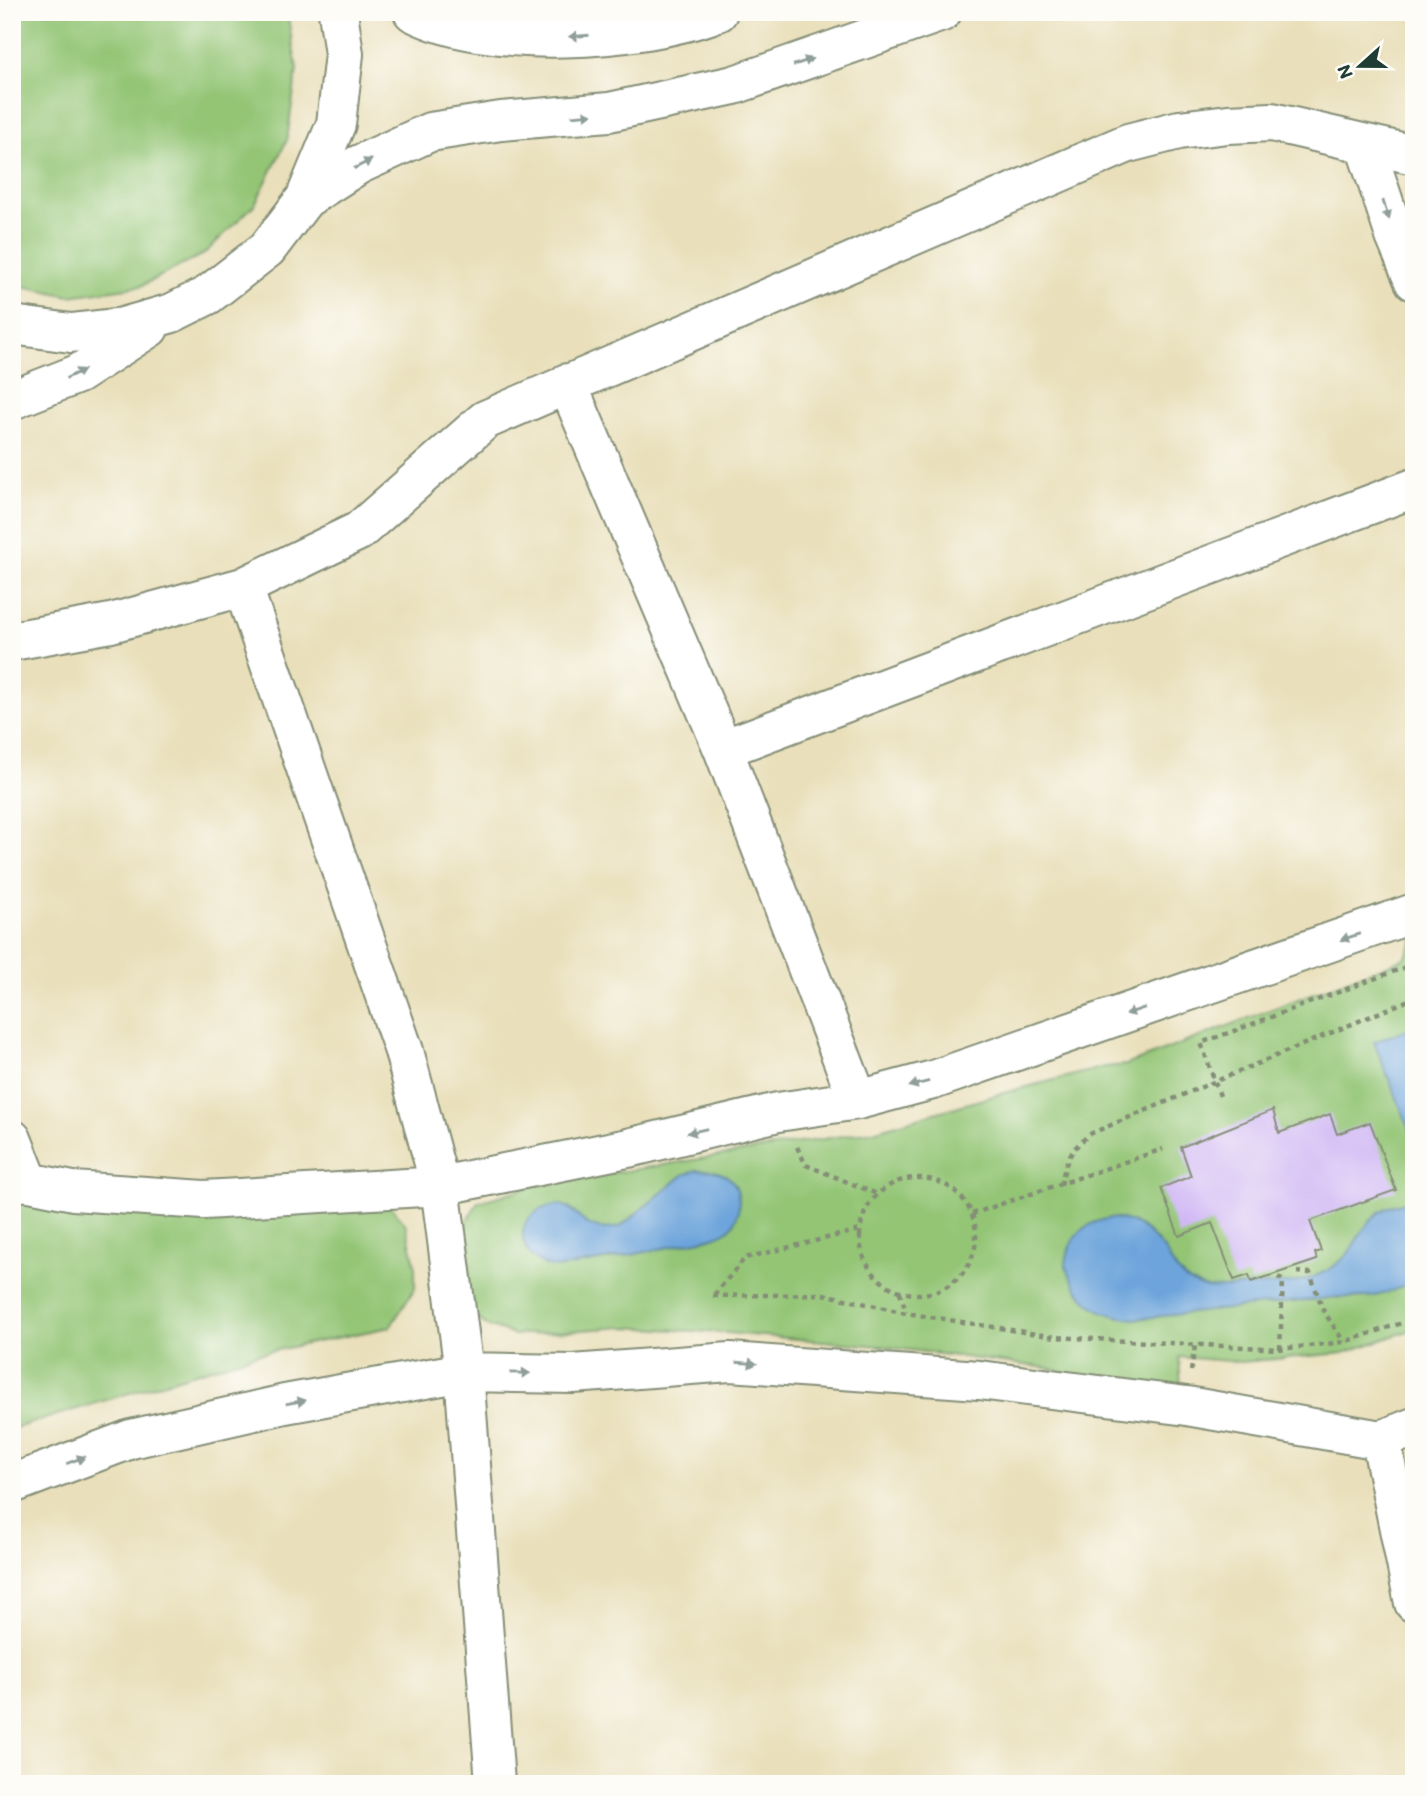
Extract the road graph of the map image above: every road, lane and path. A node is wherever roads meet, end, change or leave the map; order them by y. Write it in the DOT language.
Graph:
graph roads {
  1 [pos="338,12"];
  2 [pos="413,12"];
  3 [pos="718,12"];
  4 [pos="942,12"];
  5 [pos="1365,145"];
  6 [pos="1414,155"];
  7 [pos="305,199"];
  8 [pos="1414,281"];
  9 [pos="172,313"];
  10 [pos="12,325"];
  11 [pos="566,383"];
  12 [pos="12,400"];
  13 [pos="1414,488"];
  14 [pos="243,587"];
  15 [pos="12,641"];
  16 [pos="723,749"];
  17 [pos="1414,913"];
  18 [pos="1414,964"];
  19 [pos="1414,998"];
  20 [pos="1214,1080"];
  21 [pos="1220,1096"];
  22 [pos="858,1100"];
  23 [pos="778,1112"];
  24 [pos="12,1139"];
  25 [pos="1163,1149"];
  26 [pos="21,1181"];
  27 [pos="1061,1185"];
  28 [pos="440,1186"];
  29 [pos="877,1194"];
  30 [pos="972,1214"];
  31 [pos="860,1230"];
  32 [pos="1297,1272"];
  33 [pos="1280,1279"];
  34 [pos="900,1292"];
  35 [pos="906,1313"];
  36 [pos="1414,1319"];
  37 [pos="1343,1342"];
  38 [pos="1280,1349"];
  39 [pos="464,1372"];
  40 [pos="1397,1434"];
  41 [pos="12,1484"];
  42 [pos="1414,1603"];
  43 [pos="494,1784"];
  44 [pos="506,1784"];
  1 -- 7 [label="street"];
  3 -- 2 [label="street, one-way"];
  7 -- 4 [label="street, one-way"];
  5 -- 6 [label="street"];
  5 -- 8 [label="street, one-way"];
  5 -- 11 [label="street"];
  7 -- 9 [label="street"];
  9 -- 10 [label="street"];
  12 -- 9 [label="street, one-way"];
  11 -- 14 [label="street"];
  11 -- 16 [label="street"];
  13 -- 16 [label="street"];
  14 -- 15 [label="street"];
  14 -- 28 [label="street"];
  16 -- 22 [label="street"];
  17 -- 22 [label="street, one-way"];
  18 -- 20 [label="path"];
  19 -- 20 [label="path"];
  20 -- 21 [label="path"];
  20 -- 27 [label="path"];
  22 -- 23 [label="street"];
  23 -- 28 [label="street, one-way"];
  23 -- 29 [label="path"];
  24 -- 26 [label="street"];
  25 -- 27 [label="path"];
  26 -- 28 [label="street"];
  27 -- 30 [label="path"];
  28 -- 39 [label="street"];
  29 -- 30 [label="path"];
  29 -- 31 [label="path"];
  30 -- 34 [label="path"];
  31 -- 34 [label="path"];
  31 -- 35 [label="path"];
  32 -- 37 [label="path"];
  33 -- 38 [label="path"];
  34 -- 35 [label="path"];
  35 -- 38 [label="path"];
  36 -- 37 [label="path"];
  37 -- 38 [label="path"];
  39 -- 40 [label="street, one-way"];
  41 -- 39 [label="street, one-way"];
  39 -- 43 [label="street"];
  40 -- 42 [label="street"];
  43 -- 44 [label="street"];
}
